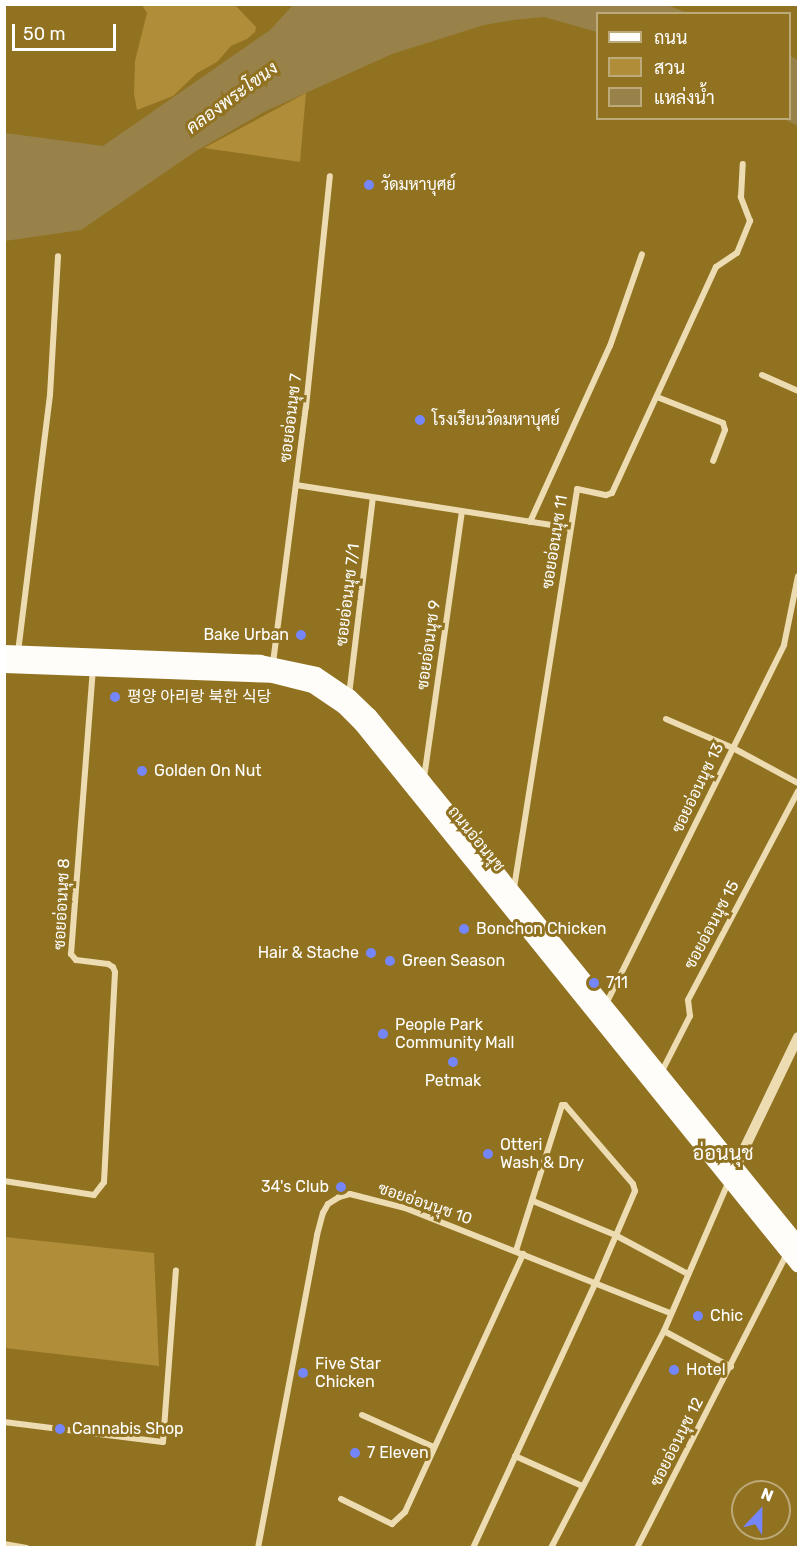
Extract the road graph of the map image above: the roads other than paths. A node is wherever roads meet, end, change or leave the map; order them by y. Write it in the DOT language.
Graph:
graph roads {
  1 [pos="743,164"];
  2 [pos="330,176"];
  3 [pos="642,254"];
  4 [pos="58,255"];
  5 [pos="762,375"];
  6 [pos="798,391"];
  7 [pos="657,397"];
  8 [pos="713,461"];
  9 [pos="296,485"];
  10 [pos="374,498"];
  11 [pos="462,512"];
  12 [pos="530,522"];
  13 [pos="571,528"];
  14 [pos="798,576"];
  15 [pos="11,652"];
  16 [pos="93,662"];
  17 [pos="273,664"];
  18 [pos="4,665"];
  19 [pos="349,696"];
  20 [pos="666,719"];
  21 [pos="733,748"];
  22 [pos="423,781"];
  23 [pos="798,783"];
  24 [pos="798,791"];
  25 [pos="513,892"];
  26 [pos="605,1006"];
  27 [pos="798,1037"];
  28 [pos="660,1075"];
  29 [pos="733,1174"];
  30 [pos="4,1181"];
  31 [pos="533,1201"];
  32 [pos="615,1235"];
  33 [pos="794,1245"];
  34 [pos="519,1252"];
  35 [pos="798,1265"];
  36 [pos="176,1270"];
  37 [pos="688,1274"];
  38 [pos="596,1282"];
  39 [pos="670,1313"];
  40 [pos="664,1330"];
  41 [pos="731,1367"];
  42 [pos="362,1415"];
  43 [pos="4,1422"];
  44 [pos="434,1447"];
  45 [pos="515,1456"];
  46 [pos="582,1486"];
  47 [pos="341,1499"];
  48 [pos="4,1544"];
  49 [pos="27,1548"];
  50 [pos="258,1548"];
  51 [pos="473,1548"];
  52 [pos="551,1548"];
  53 [pos="637,1548"];
  1 -- 7 [label="street, ซอยอ่อนนุช 11"];
  2 -- 9 [label="street, ซอยอ่อนนุช 7"];
  3 -- 12 [label="street"];
  4 -- 15 [label="street"];
  5 -- 6 [label="street"];
  7 -- 8 [label="street"];
  7 -- 13 [label="street, ซอยอ่อนนุช 11"];
  9 -- 10 [label="street"];
  9 -- 17 [label="street, ซอยอ่อนนุช 7"];
  10 -- 11 [label="street"];
  10 -- 19 [label="street, ซอยอ่อนนุช 7/1"];
  11 -- 12 [label="street"];
  11 -- 22 [label="street, ซอยอ่อนนุช 9"];
  12 -- 13 [label="street"];
  13 -- 25 [label="street, ซอยอ่อนนุช 11"];
  14 -- 21 [label="street, ซอยอ่อนนุช 13"];
  15 -- 16 [label="main road, ถนนอ่อนนุช"];
  16 -- 17 [label="main road, ถนนอ่อนนุช"];
  16 -- 18 [label="main road, ถนนอ่อนนุช"];
  16 -- 29 [label="main road, ถนนอ่อนนุช"];
  16 -- 30 [label="street, ซอยอ่อนนุช 8"];
  17 -- 19 [label="main road, ถนนอ่อนนุช"];
  19 -- 22 [label="main road, ถนนอ่อนนุช"];
  20 -- 21 [label="street"];
  21 -- 23 [label="street"];
  21 -- 26 [label="street, ซอยอ่อนนุช 13"];
  22 -- 25 [label="main road, ถนนอ่อนนุช"];
  24 -- 28 [label="street, ซอยอ่อนนุช 15"];
  25 -- 26 [label="main road, ถนนอ่อนนุช"];
  26 -- 28 [label="main road, ถนนอ่อนนุช"];
  27 -- 29 [label="street"];
  28 -- 29 [label="main road, ถนนอ่อนนุช"];
  29 -- 33 [label="main road, ถนนอ่อนนุช"];
  29 -- 37 [label="street"];
  31 -- 32 [label="street"];
  31 -- 32 [label="street"];
  31 -- 34 [label="street"];
  32 -- 37 [label="street"];
  32 -- 38 [label="street"];
  33 -- 35 [label="main road, ถนนอ่อนนุช"];
  33 -- 41 [label="street, ซอยอ่อนนุช 12"];
  34 -- 38 [label="street, ซอยอ่อนนุช 10"];
  34 -- 44 [label="street"];
  34 -- 50 [label="street, ซอยอ่อนนุช 10"];
  36 -- 43 [label="street"];
  37 -- 39 [label="street"];
  38 -- 39 [label="street, ซอยอ่อนนุช 10"];
  38 -- 45 [label="street"];
  39 -- 40 [label="street"];
  40 -- 41 [label="street"];
  40 -- 46 [label="street"];
  41 -- 53 [label="street, ซอยอ่อนนุช 12"];
  42 -- 44 [label="street"];
  44 -- 47 [label="street"];
  45 -- 46 [label="street"];
  45 -- 51 [label="street"];
  46 -- 52 [label="street"];
  48 -- 49 [label="street"];
}
